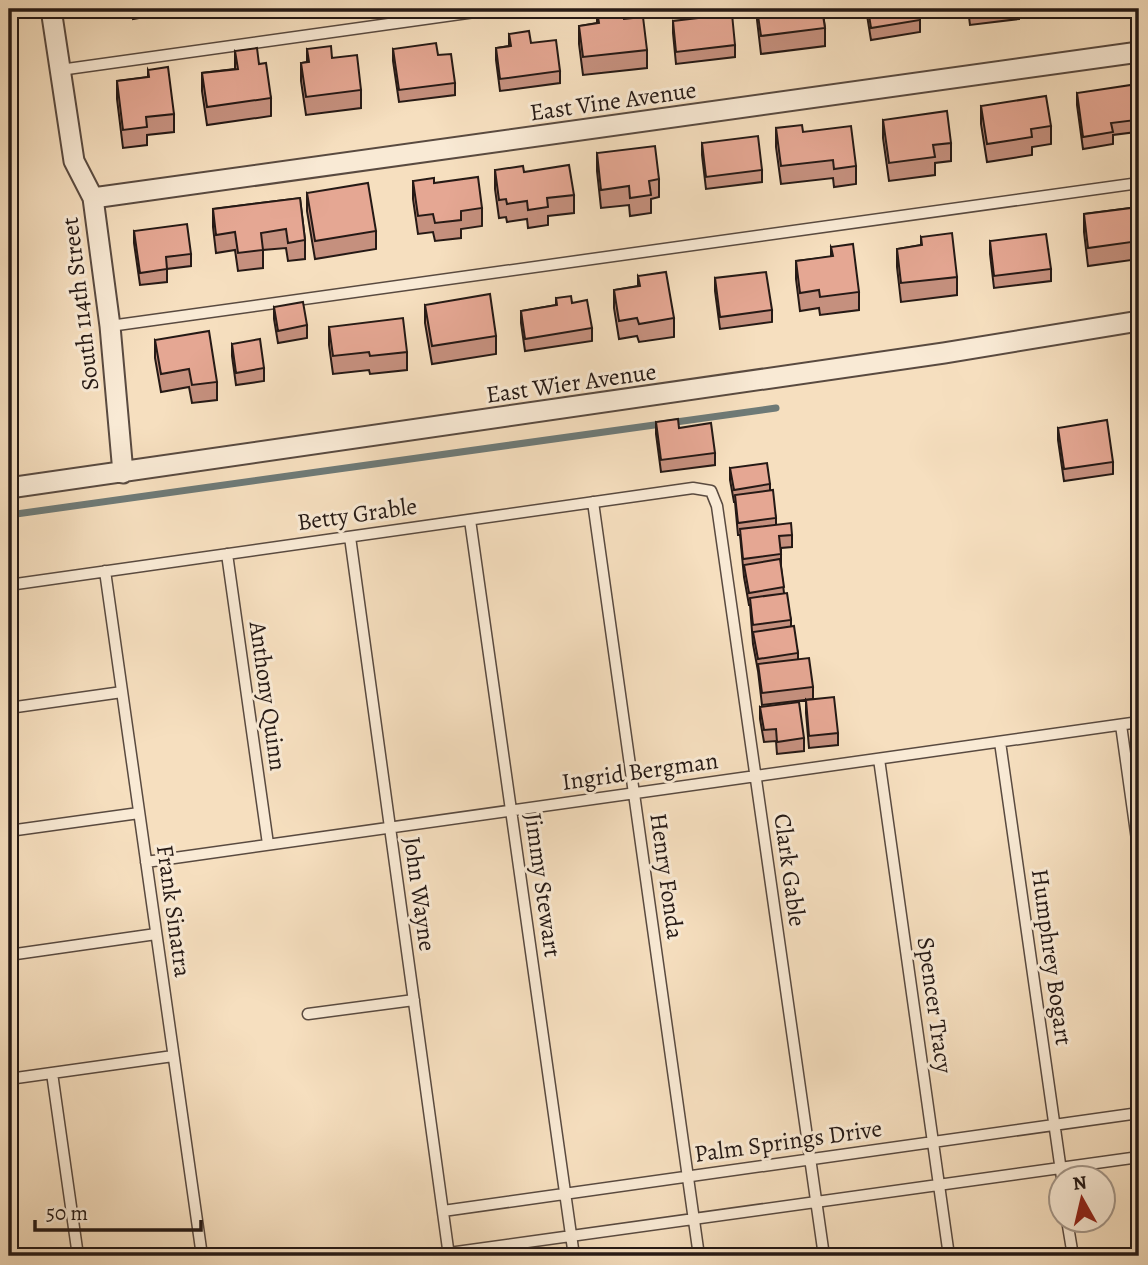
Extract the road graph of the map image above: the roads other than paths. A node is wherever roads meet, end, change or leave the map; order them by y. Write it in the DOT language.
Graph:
graph roads {
  1 [pos="51,9"];
  2 [pos="496,9"];
  3 [pos="1139,52"];
  4 [pos="60,70"];
  5 [pos="1139,184"];
  6 [pos="93,198"];
  7 [pos="1139,321"];
  8 [pos="110,326"];
  9 [pos="123,473"];
  10 [pos="9,488"];
  11 [pos="711,491"];
  12 [pos="593,502"];
  13 [pos="470,520"];
  14 [pos="350,537"];
  15 [pos="227,554"];
  16 [pos="104,571"];
  17 [pos="9,585"];
  18 [pos="122,692"];
  19 [pos="9,708"];
  20 [pos="1139,722"];
  21 [pos="1121,725"];
  22 [pos="1000,742"];
  23 [pos="879,759"];
  24 [pos="755,776"];
  25 [pos="634,793"];
  26 [pos="511,810"];
  27 [pos="139,813"];
  28 [pos="390,827"];
  29 [pos="9,831"];
  30 [pos="268,844"];
  31 [pos="1139,854"];
  32 [pos="146,862"];
  33 [pos="156,934"];
  34 [pos="9,955"];
  35 [pos="414,1000"];
  36 [pos="308,1014"];
  37 [pos="173,1056"];
  38 [pos="52,1073"];
  39 [pos="9,1079"];
  40 [pos="1139,1113"];
  41 [pos="1054,1125"];
  42 [pos="933,1142"];
  43 [pos="1139,1157"];
  44 [pos="810,1160"];
  45 [pos="1060,1164"];
  46 [pos="1105,1164"];
  47 [pos="1046,1174"];
  48 [pos="688,1176"];
  49 [pos="939,1185"];
  50 [pos="565,1194"];
  51 [pos="816,1202"];
  52 [pos="443,1211"];
  53 [pos="694,1219"];
  54 [pos="1070,1234"];
  55 [pos="572,1236"];
  56 [pos="449,1254"];
  57 [pos="78,1256"];
  58 [pos="202,1256"];
  59 [pos="574,1256"];
  60 [pos="699,1256"];
  61 [pos="824,1256"];
  62 [pos="949,1256"];
  63 [pos="1073,1256"];
  1 -- 4 [label="street, South 114th Street"];
  2 -- 4 [label="lane"];
  3 -- 6 [label="street, East Vine Avenue"];
  4 -- 6 [label="street, South 114th Street"];
  5 -- 8 [label="lane"];
  6 -- 8 [label="street, South 114th Street"];
  7 -- 9 [label="street, East Wier Avenue"];
  8 -- 9 [label="street, South 114th Street"];
  9 -- 10 [label="street, East Wier Avenue"];
  11 -- 12 [label="lane, Betty Grable"];
  11 -- 24 [label="lane, Clark Gable"];
  12 -- 13 [label="lane, Betty Grable"];
  12 -- 25 [label="lane, Henry Fonda"];
  13 -- 14 [label="lane, Betty Grable"];
  13 -- 26 [label="lane, Jimmy Stewart"];
  14 -- 15 [label="lane, Betty Grable"];
  14 -- 28 [label="lane, John Wayne"];
  15 -- 16 [label="lane, Betty Grable"];
  15 -- 30 [label="lane, Anthony Quinn"];
  16 -- 17 [label="lane, Betty Grable"];
  16 -- 18 [label="lane, Frank Sinatra"];
  18 -- 19 [label="lane"];
  18 -- 27 [label="lane, Frank Sinatra"];
  20 -- 21 [label="lane, Ingrid Bergman"];
  21 -- 22 [label="lane, Ingrid Bergman"];
  21 -- 31 [label="lane"];
  22 -- 23 [label="lane, Ingrid Bergman"];
  22 -- 41 [label="lane, Humphrey Bogart"];
  23 -- 24 [label="lane, Ingrid Bergman"];
  23 -- 42 [label="lane, Spencer Tracy"];
  24 -- 25 [label="lane, Ingrid Bergman"];
  24 -- 44 [label="lane, Clark Gable"];
  25 -- 26 [label="lane, Ingrid Bergman"];
  25 -- 48 [label="lane, Henry Fonda"];
  26 -- 28 [label="lane, Ingrid Bergman"];
  26 -- 50 [label="lane, Jimmy Stewart"];
  27 -- 29 [label="lane"];
  27 -- 32 [label="lane, Frank Sinatra"];
  28 -- 30 [label="lane, Ingrid Bergman"];
  28 -- 35 [label="lane, John Wayne"];
  30 -- 32 [label="lane, Ingrid Bergman"];
  32 -- 33 [label="lane, Frank Sinatra"];
  33 -- 34 [label="lane"];
  33 -- 37 [label="lane, Frank Sinatra"];
  35 -- 36 [label="lane"];
  35 -- 52 [label="lane, John Wayne"];
  37 -- 38 [label="lane"];
  37 -- 58 [label="lane, Frank Sinatra"];
  38 -- 39 [label="lane"];
  38 -- 57 [label="lane"];
  40 -- 41 [label="lane, Palm Springs Drive"];
  41 -- 42 [label="lane, Palm Springs Drive"];
  41 -- 45 [label="lane, Humphrey Bogart"];
  42 -- 44 [label="lane, Palm Springs Drive"];
  42 -- 49 [label="lane, Spencer Tracy"];
  43 -- 46 [label="lane"];
  44 -- 48 [label="lane, Palm Springs Drive"];
  44 -- 51 [label="lane, Clark Gable"];
  47 -- 49 [label="lane"];
  48 -- 50 [label="lane, Palm Springs Drive"];
  48 -- 53 [label="lane, Henry Fonda"];
  49 -- 51 [label="lane"];
  49 -- 62 [label="lane, Spencer Tracy"];
  50 -- 52 [label="lane, Palm Springs Drive"];
  50 -- 55 [label="lane, Jimmy Stewart"];
  51 -- 53 [label="lane"];
  51 -- 61 [label="lane, Clark Gable"];
  52 -- 56 [label="lane, John Wayne"];
  53 -- 55 [label="lane"];
  53 -- 60 [label="lane, Henry Fonda"];
  54 -- 63 [label="lane"];
  55 -- 56 [label="lane"];
  55 -- 59 [label="lane, Jimmy Stewart"];
}
